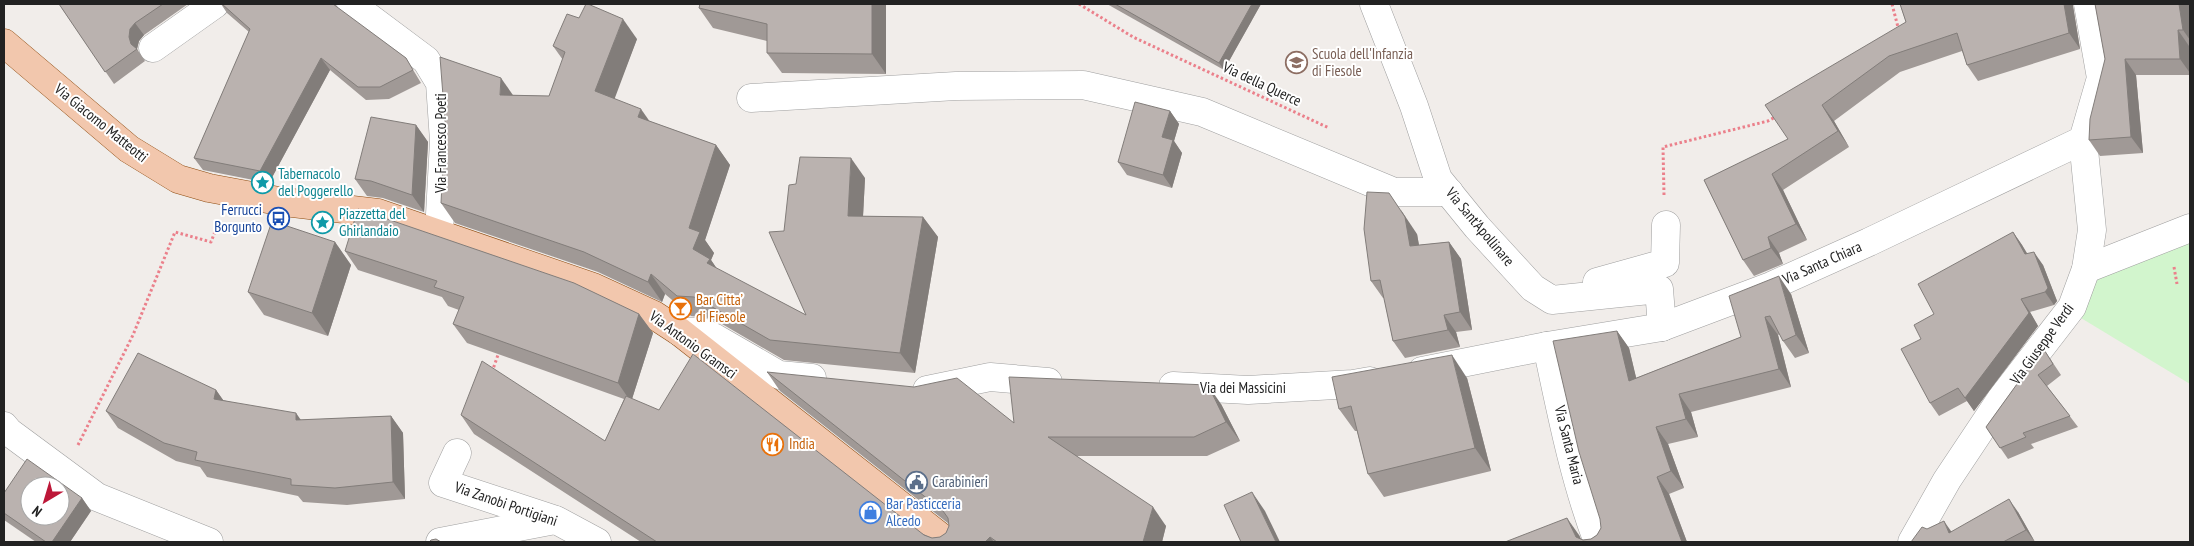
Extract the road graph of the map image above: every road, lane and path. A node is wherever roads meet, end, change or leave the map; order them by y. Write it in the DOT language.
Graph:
graph roads {
  1 [pos="215,4"];
  2 [pos="351,4"];
  3 [pos="1078,4"];
  4 [pos="1374,4"];
  5 [pos="1892,4"];
  6 [pos="2088,4"];
  7 [pos="1900,36"];
  8 [pos="4,42"];
  9 [pos="153,48"];
  10 [pos="751,98"];
  11 [pos="1785,111"];
  12 [pos="1331,129"];
  13 [pos="2084,140"];
  14 [pos="1449,192"];
  15 [pos="371,211"];
  16 [pos="1666,225"];
  17 [pos="2190,228"];
  18 [pos="439,233"];
  19 [pos="211,242"];
  20 [pos="2086,269"];
  21 [pos="1552,300"];
  22 [pos="1662,327"];
  23 [pos="680,332"];
  24 [pos="502,346"];
  25 [pos="1547,346"];
  26 [pos="491,373"];
  27 [pos="836,380"];
  28 [pos="1070,383"];
  29 [pos="1144,385"];
  30 [pos="902,387"];
  31 [pos="6,431"];
  32 [pos="457,453"];
  33 [pos="64,473"];
  34 [pos="1587,513"];
  35 [pos="556,520"];
  36 [pos="1560,522"];
  37 [pos="209,542"];
  38 [pos="440,542"];
  39 [pos="597,542"];
  40 [pos="947,542"];
  41 [pos="1598,542"];
  42 [pos="1912,542"];
  1 -- 9 [label="street"];
  2 -- 18 [label="street, Via Francesco Poeti"];
  3 -- 12 [label="path, Via della Querce"];
  4 -- 14 [label="street, Via Sant'Apollinare"];
  5 -- 7 [label="path"];
  6 -- 13 [label="street, Via Giuseppe Verdi"];
  8 -- 15 [label="main road, Via Giacomo Matteotti"];
  10 -- 14 [label="street"];
  11 -- 16 [label="path"];
  13 -- 20 [label="street, Via Giuseppe Verdi"];
  13 -- 22 [label="street, Via Santa Chiara"];
  14 -- 21 [label="street, Via Sant'Apollinare"];
  15 -- 18 [label="main road, Via Antonio Gramsci"];
  16 -- 21 [label="street"];
  17 -- 20 [label="street"];
  18 -- 23 [label="main road, Via Antonio Gramsci"];
  19 -- 33 [label="path"];
  20 -- 42 [label="street, Via Giuseppe Verdi"];
  21 -- 22 [label="street"];
  22 -- 25 [label="street, Via Santa Chiara"];
  23 -- 27 [label="street"];
  23 -- 40 [label="main road, Via Antonio Gramsci"];
  24 -- 26 [label="path"];
  25 -- 29 [label="street, Via dei Massicini"];
  25 -- 34 [label="street, Via Santa Maria"];
  28 -- 30 [label="street"];
  31 -- 33 [label="street"];
  32 -- 35 [label="street, Via Zanobi Portigiani"];
  33 -- 37 [label="street"];
  34 -- 36 [label="street"];
  34 -- 41 [label="street, Via Santa Maria"];
  35 -- 38 [label="street"];
  35 -- 39 [label="street, Via Zanobi Portigiani"];
}
